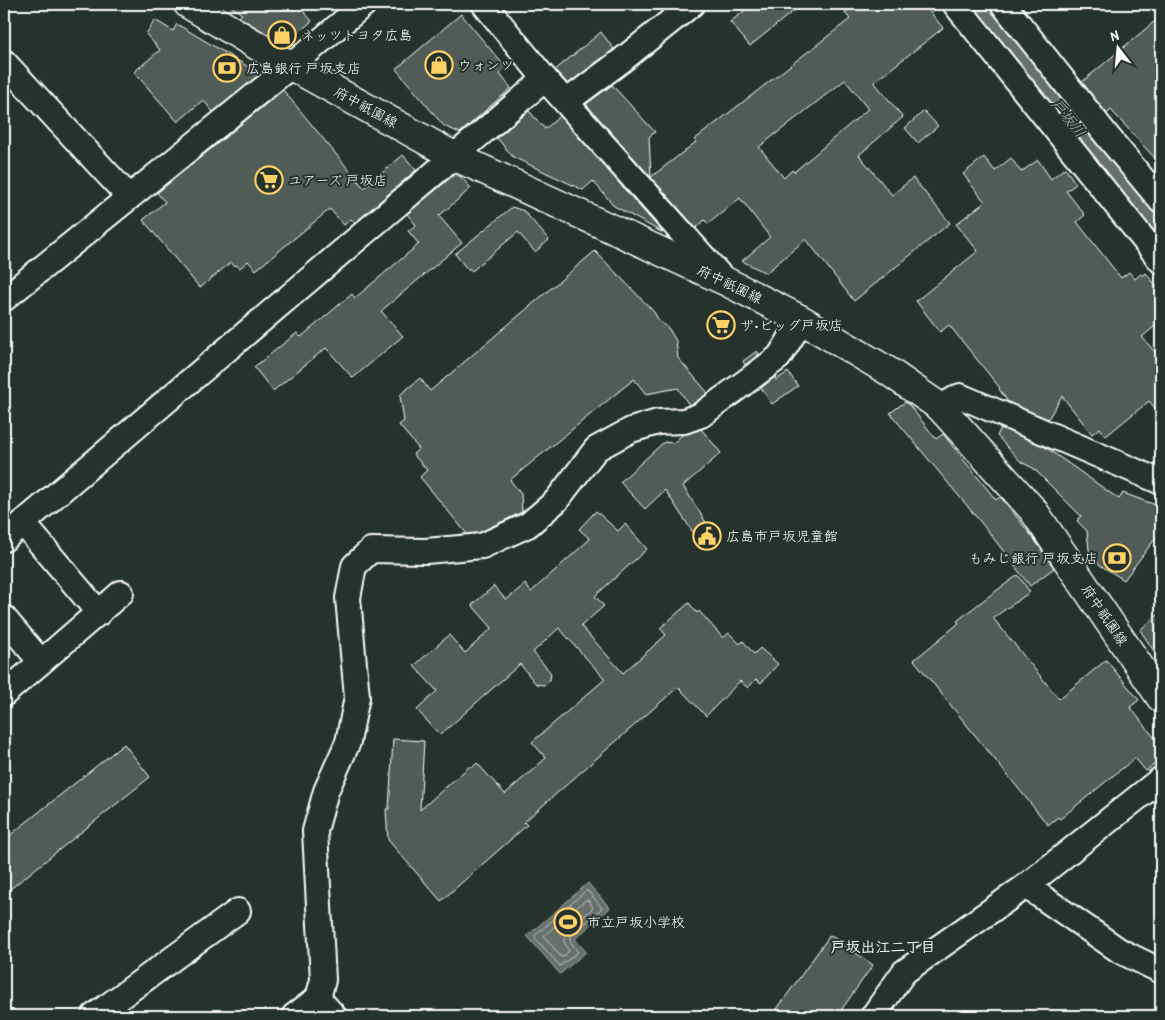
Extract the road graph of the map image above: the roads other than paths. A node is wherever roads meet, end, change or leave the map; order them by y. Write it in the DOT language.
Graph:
graph roads {
  1 [pos="188,4"];
  2 [pos="364,4"];
  3 [pos="484,4"];
  4 [pos="692,4"];
  5 [pos="955,4"];
  6 [pos="1003,4"];
  7 [pos="4,62"];
  8 [pos="291,66"];
  9 [pos="545,79"];
  10 [pos="566,102"];
  11 [pos="456,156"];
  12 [pos="129,197"];
  13 [pos="1161,201"];
  14 [pos="1161,261"];
  15 [pos="725,281"];
  16 [pos="4,299"];
  17 [pos="802,320"];
  18 [pos="940,407"];
  19 [pos="1161,482"];
  20 [pos="24,523"];
  21 [pos="4,539"];
  22 [pos="121,593"];
  23 [pos="98,613"];
  24 [pos="4,618"];
  25 [pos="41,662"];
  26 [pos="4,694"];
  27 [pos="1161,698"];
  28 [pos="1161,779"];
  29 [pos="1026,886"];
  30 [pos="238,911"];
  31 [pos="1161,972"];
  32 [pos="318,998"];
  33 [pos="876,1015"];
  34 [pos="94,1016"];
  35 [pos="294,1016"];
  36 [pos="334,1016"];
  1 -- 8 [label="main road, 府中祇園線"];
  2 -- 8 [label="street"];
  3 -- 9 [label="street"];
  4 -- 10 [label="street"];
  5 -- 14 [label="street"];
  6 -- 13 [label="street"];
  7 -- 12 [label="street"];
  8 -- 11 [label="main road, 府中祇園線"];
  8 -- 12 [label="street"];
  9 -- 10 [label="street"];
  9 -- 11 [label="street"];
  10 -- 15 [label="street"];
  11 -- 15 [label="main road, 府中祇園線"];
  11 -- 20 [label="street"];
  12 -- 16 [label="street"];
  15 -- 17 [label="main road, 府中祇園線"];
  17 -- 18 [label="main road, 府中祇園線"];
  17 -- 32 [label="street"];
  18 -- 19 [label="street"];
  18 -- 27 [label="main road, 府中祇園線"];
  20 -- 21 [label="street"];
  20 -- 23 [label="street"];
  22 -- 23 [label="street"];
  23 -- 25 [label="street"];
  24 -- 25 [label="street"];
  25 -- 26 [label="street"];
  28 -- 29 [label="street"];
  29 -- 31 [label="street"];
  29 -- 33 [label="street"];
  30 -- 34 [label="street"];
  32 -- 35 [label="street"];
  32 -- 36 [label="street"];
}
